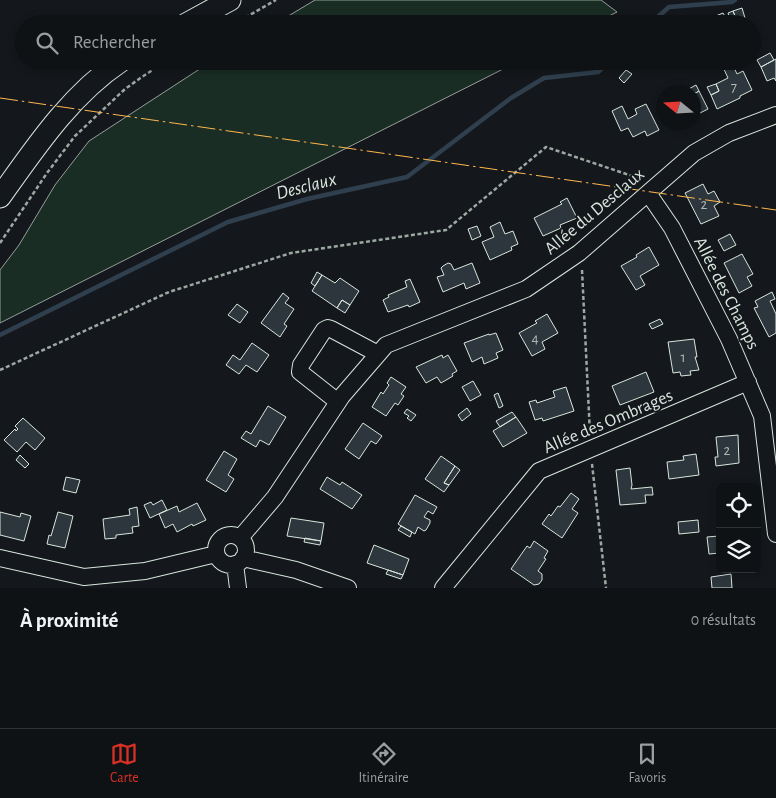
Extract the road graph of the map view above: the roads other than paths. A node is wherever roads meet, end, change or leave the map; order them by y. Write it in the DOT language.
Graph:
graph roads {
  1 [pos="230,0"];
  2 [pos="202,15"];
  3 [pos="110,70"];
  4 [pos="776,115"];
  5 [pos="653,189"];
  6 [pos="0,197"];
  7 [pos="378,354"];
  8 [pos="748,382"];
  9 [pos="338,402"];
  10 [pos="776,534"];
  11 [pos="240,538"];
  12 [pos="216,554"];
  13 [pos="0,558"];
  14 [pos="239,561"];
  15 [pos="238,588"];
  16 [pos="348,588"];
  17 [pos="443,588"];
  1 -- 2 [label="main road"];
  3 -- 6 [label="main road"];
  4 -- 5 [label="street, Allée du Desclaux"];
  5 -- 7 [label="street, Allée du Desclaux"];
  5 -- 8 [label="street, Allée des Champs"];
  7 -- 9 [label="street, Allée du Desclaux"];
  7 -- 9 [label="street"];
  8 -- 10 [label="street, Allée des Champs"];
  8 -- 17 [label="street, Allée des Ombrages"];
  9 -- 11 [label="street, Allée du Desclaux"];
  11 -- 12 [label="street"];
  11 -- 14 [label="street"];
  12 -- 13 [label="street"];
  12 -- 14 [label="street"];
  14 -- 15 [label="street"];
  14 -- 16 [label="street"];
}
